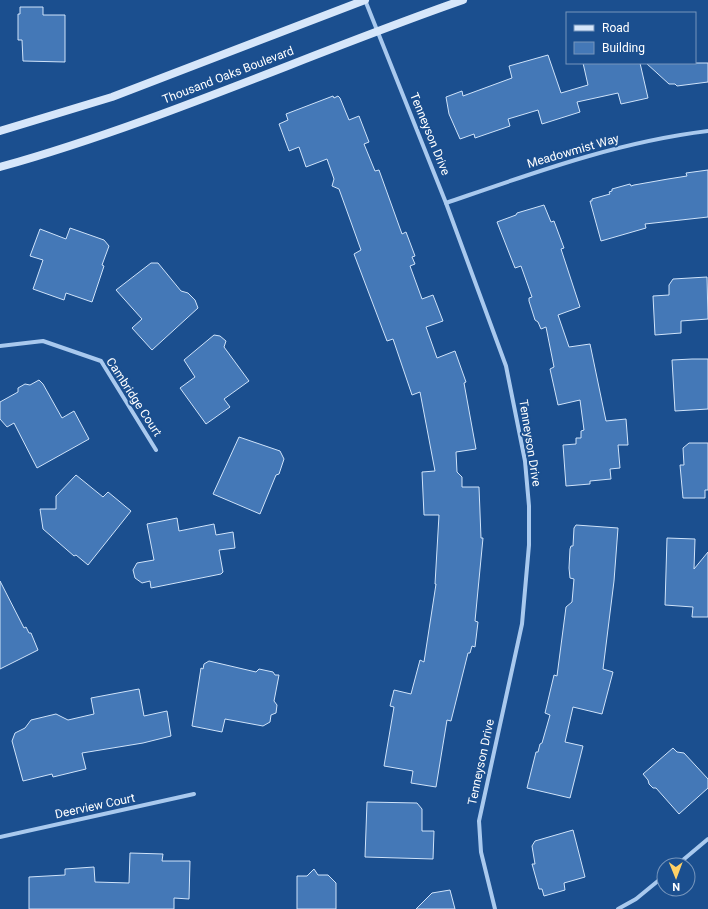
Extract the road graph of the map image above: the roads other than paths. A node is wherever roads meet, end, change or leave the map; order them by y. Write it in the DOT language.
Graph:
graph roads {
  1 [pos="365,0"];
  2 [pos="463,0"];
  3 [pos="377,30"];
  4 [pos="0,131"];
  5 [pos="708,131"];
  6 [pos="0,167"];
  7 [pos="446,203"];
  8 [pos="0,346"];
  9 [pos="156,450"];
  10 [pos="194,794"];
  11 [pos="0,837"];
  12 [pos="708,839"];
  13 [pos="687,857"];
  14 [pos="656,883"];
  15 [pos="495,909"];
  16 [pos="618,909"];
  1 -- 3 [label="street, Tenneyson Drive"];
  1 -- 4 [label="main road, Thousand Oaks Boulevard"];
  2 -- 3 [label="main road, Thousand Oaks Boulevard"];
  3 -- 6 [label="main road, Thousand Oaks Boulevard"];
  3 -- 7 [label="street, Tenneyson Drive"];
  5 -- 7 [label="street, Meadowmist Way"];
  7 -- 15 [label="street, Tenneyson Drive"];
  8 -- 9 [label="street, Cambridge Court"];
  10 -- 11 [label="street, Deerview Court"];
  12 -- 13 [label="street"];
  14 -- 16 [label="street"];
}
